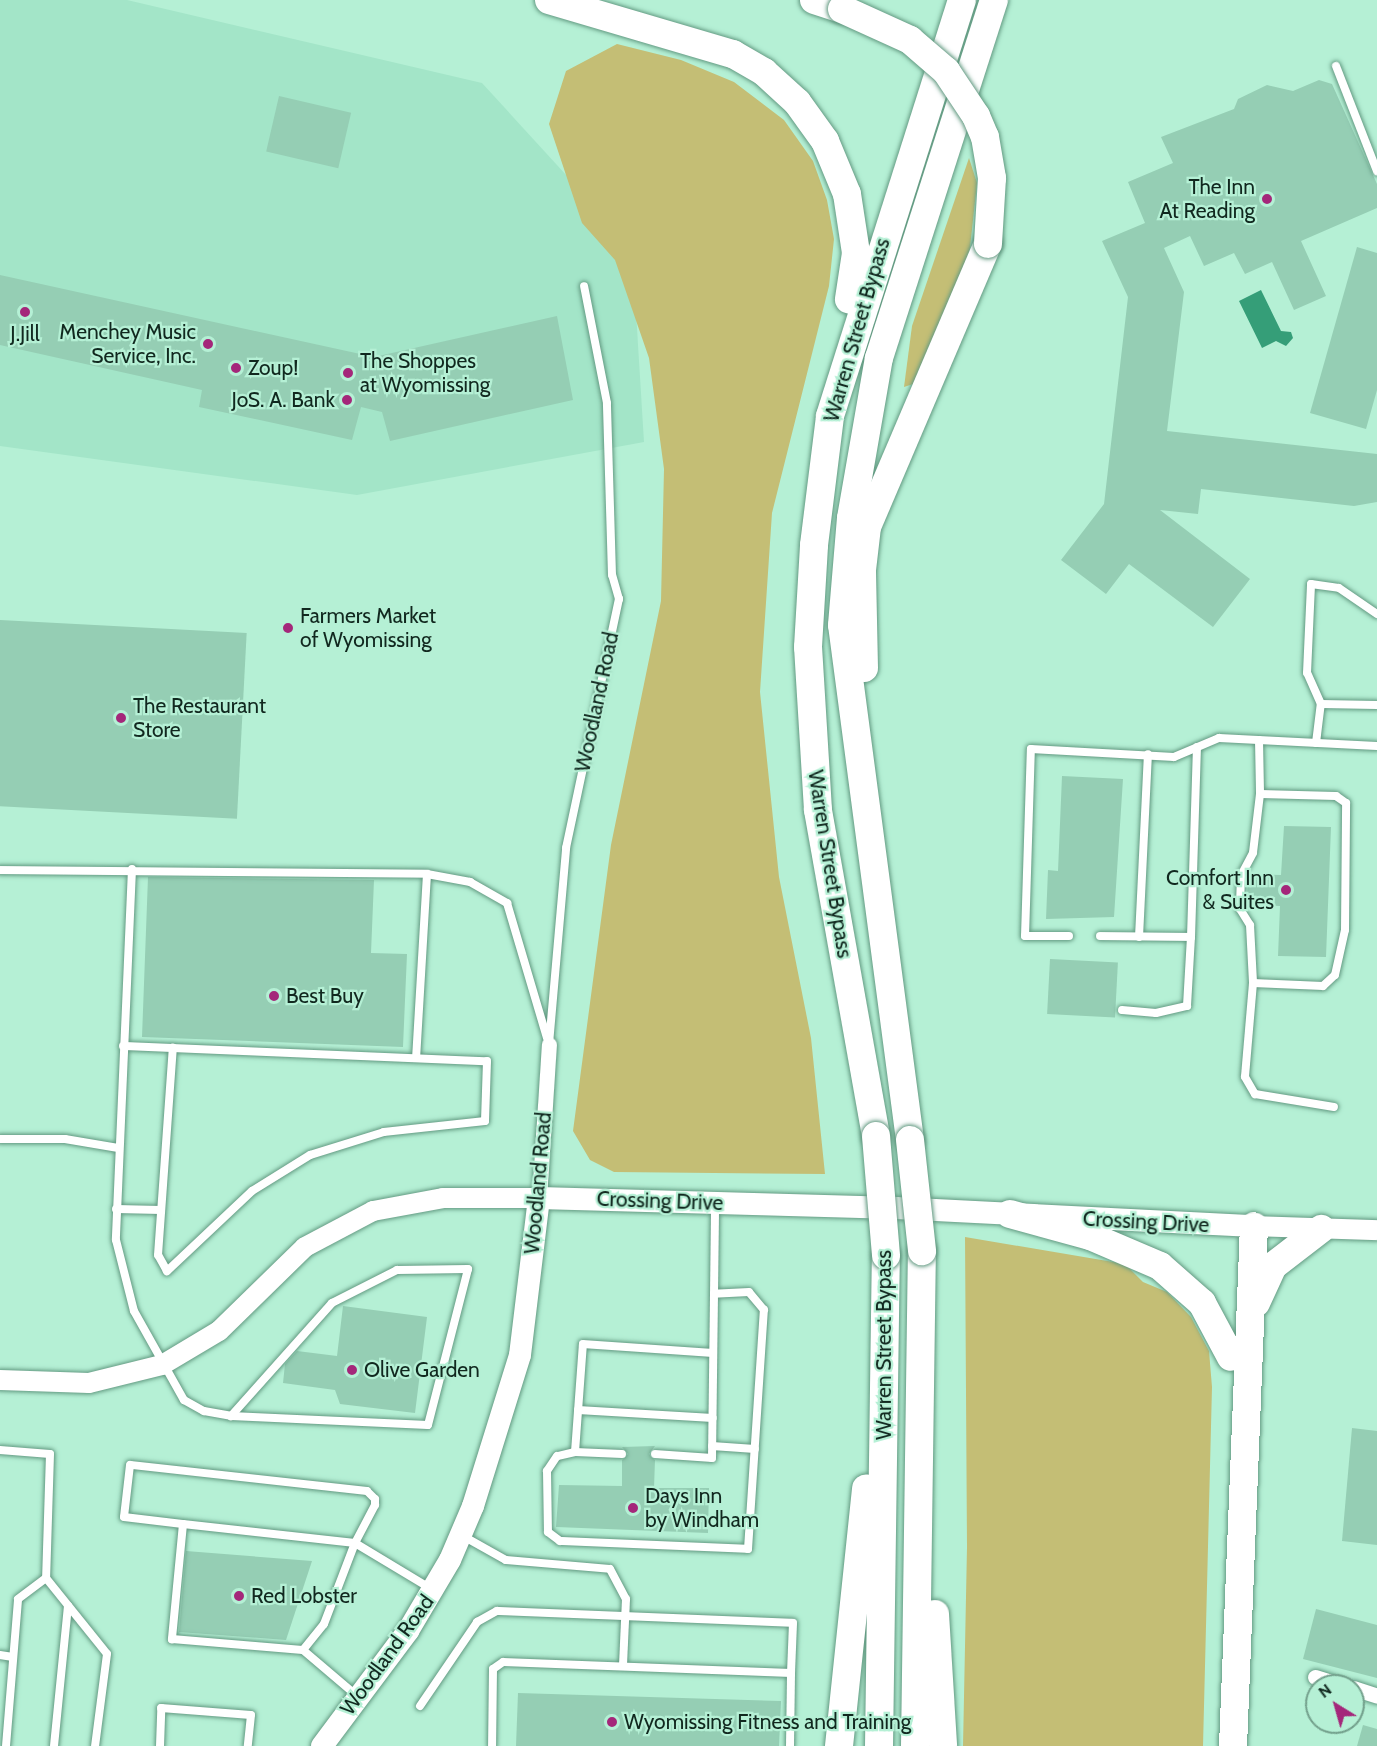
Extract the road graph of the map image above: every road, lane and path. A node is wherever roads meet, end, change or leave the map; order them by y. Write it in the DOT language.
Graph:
graph roads {
  1 [pos="549,0"];
  2 [pos="814,0"];
  3 [pos="962,0"];
  4 [pos="993,0"];
  5 [pos="1336,66"];
  6 [pos="1377,171"];
  7 [pos="584,286"];
  8 [pos="830,416"];
  9 [pos="1377,614"];
  10 [pos="1321,704"];
  11 [pos="1377,705"];
  12 [pos="1259,740"];
  13 [pos="1316,742"];
  14 [pos="1377,746"];
  15 [pos="1197,747"];
  16 [pos="1148,754"];
  17 [pos="1260,794"];
  18 [pos="866,826"];
  19 [pos="132,869"];
  20 [pos="0,870"];
  21 [pos="427,874"];
  22 [pos="1069,936"];
  23 [pos="1100,936"];
  24 [pos="1139,936"];
  25 [pos="1191,937"];
  26 [pos="1253,983"];
  27 [pos="1122,1010"];
  28 [pos="549,1044"];
  29 [pos="123,1046"];
  30 [pos="173,1048"];
  31 [pos="416,1058"];
  32 [pos="1334,1107"];
  33 [pos="0,1139"];
  34 [pos="118,1148"];
  35 [pos="539,1198"];
  36 [pos="715,1203"];
  37 [pos="116,1209"];
  38 [pos="161,1210"];
  39 [pos="1010,1214"];
  40 [pos="1245,1226"];
  41 [pos="1321,1229"];
  42 [pos="1377,1230"];
  43 [pos="922,1283"];
  44 [pos="714,1294"];
  45 [pos="885,1304"];
  46 [pos="1240,1347"];
  47 [pos="713,1353"];
  48 [pos="162,1365"];
  49 [pos="0,1380"];
  50 [pos="578,1410"];
  51 [pos="231,1416"];
  52 [pos="713,1418"];
  53 [pos="712,1446"];
  54 [pos="756,1449"];
  55 [pos="0,1450"];
  56 [pos="575,1452"];
  57 [pos="622,1454"];
  58 [pos="655,1454"];
  59 [pos="183,1524"];
  60 [pos="461,1535"];
  61 [pos="356,1543"];
  62 [pos="46,1578"];
  63 [pos="433,1591"];
  64 [pos="68,1605"];
  65 [pos="628,1613"];
  66 [pos="303,1650"];
  67 [pos="0,1656"];
  68 [pos="13,1657"];
  69 [pos="623,1664"];
  70 [pos="791,1673"];
  71 [pos="357,1696"];
  72 [pos="420,1706"];
  73 [pos="6,1746"];
  74 [pos="54,1746"];
  75 [pos="94,1746"];
  76 [pos="160,1746"];
  77 [pos="248,1746"];
  78 [pos="322,1746"];
  79 [pos="492,1746"];
  80 [pos="790,1746"];
  81 [pos="839,1746"];
  82 [pos="879,1746"];
  83 [pos="915,1746"];
  84 [pos="943,1746"];
  85 [pos="1215,1746"];
  86 [pos="1233,1746"];
  1 -- 8 [label="highway"];
  2 -- 18 [label="highway, bridge"];
  3 -- 8 [label="highway, Warren Street Bypass"];
  4 -- 18 [label="highway, Warren Street Bypass"];
  5 -- 6 [label="lane"];
  7 -- 28 [label="lane, Woodland Road"];
  8 -- 45 [label="highway, Warren Street Bypass, bridge"];
  9 -- 10 [label="lane"];
  10 -- 11 [label="lane"];
  10 -- 13 [label="lane"];
  12 -- 13 [label="lane"];
  12 -- 15 [label="lane"];
  12 -- 17 [label="lane"];
  13 -- 14 [label="lane"];
  15 -- 16 [label="lane"];
  15 -- 25 [label="lane"];
  16 -- 22 [label="lane"];
  16 -- 24 [label="lane"];
  17 -- 26 [label="lane"];
  17 -- 26 [label="lane"];
  18 -- 43 [label="highway, Warren Street Bypass, bridge"];
  19 -- 20 [label="lane"];
  19 -- 21 [label="lane"];
  19 -- 29 [label="lane"];
  21 -- 28 [label="lane"];
  21 -- 31 [label="lane"];
  23 -- 24 [label="lane"];
  24 -- 25 [label="lane"];
  25 -- 27 [label="lane"];
  26 -- 32 [label="lane"];
  28 -- 35 [label="street, Woodland Road"];
  29 -- 30 [label="lane"];
  29 -- 34 [label="lane"];
  30 -- 31 [label="lane"];
  30 -- 38 [label="lane"];
  31 -- 38 [label="lane"];
  33 -- 34 [label="lane"];
  34 -- 37 [label="lane"];
  35 -- 36 [label="main road, Crossing Drive"];
  35 -- 48 [label="street, Crossing Drive"];
  35 -- 60 [label="main road, Woodland Road"];
  36 -- 39 [label="main road, Crossing Drive"];
  36 -- 44 [label="lane"];
  37 -- 38 [label="lane"];
  37 -- 48 [label="lane"];
  39 -- 40 [label="main road, Crossing Drive"];
  39 -- 46 [label="highway"];
  40 -- 41 [label="street, Crossing Drive"];
  40 -- 46 [label="highway"];
  41 -- 42 [label="street, Crossing Drive"];
  41 -- 46 [label="highway"];
  43 -- 83 [label="highway, Warren Street Bypass"];
  43 -- 84 [label="highway"];
  44 -- 47 [label="lane"];
  44 -- 54 [label="lane"];
  45 -- 81 [label="highway"];
  45 -- 82 [label="highway, Warren Street Bypass"];
  46 -- 85 [label="highway"];
  46 -- 86 [label="highway"];
  47 -- 50 [label="lane"];
  47 -- 52 [label="lane"];
  48 -- 49 [label="street, Crossing Drive"];
  48 -- 51 [label="lane"];
  50 -- 52 [label="lane"];
  50 -- 56 [label="lane"];
  51 -- 51 [label="lane"];
  52 -- 53 [label="lane"];
  53 -- 54 [label="lane"];
  53 -- 58 [label="lane"];
  54 -- 56 [label="lane"];
  55 -- 62 [label="lane"];
  56 -- 57 [label="lane"];
  59 -- 61 [label="lane"];
  59 -- 61 [label="lane"];
  59 -- 66 [label="lane"];
  60 -- 63 [label="main road, Woodland Road"];
  60 -- 65 [label="lane"];
  61 -- 63 [label="lane"];
  61 -- 66 [label="lane"];
  62 -- 64 [label="lane"];
  62 -- 68 [label="lane"];
  63 -- 71 [label="main road, Woodland Road"];
  64 -- 74 [label="lane"];
  64 -- 75 [label="lane"];
  65 -- 69 [label="lane"];
  65 -- 70 [label="lane"];
  65 -- 72 [label="lane"];
  66 -- 71 [label="lane"];
  67 -- 68 [label="lane"];
  68 -- 73 [label="lane"];
  69 -- 70 [label="lane"];
  69 -- 79 [label="lane"];
  70 -- 80 [label="lane"];
  71 -- 78 [label="main road, Woodland Road"];
  76 -- 77 [label="lane"];
}
